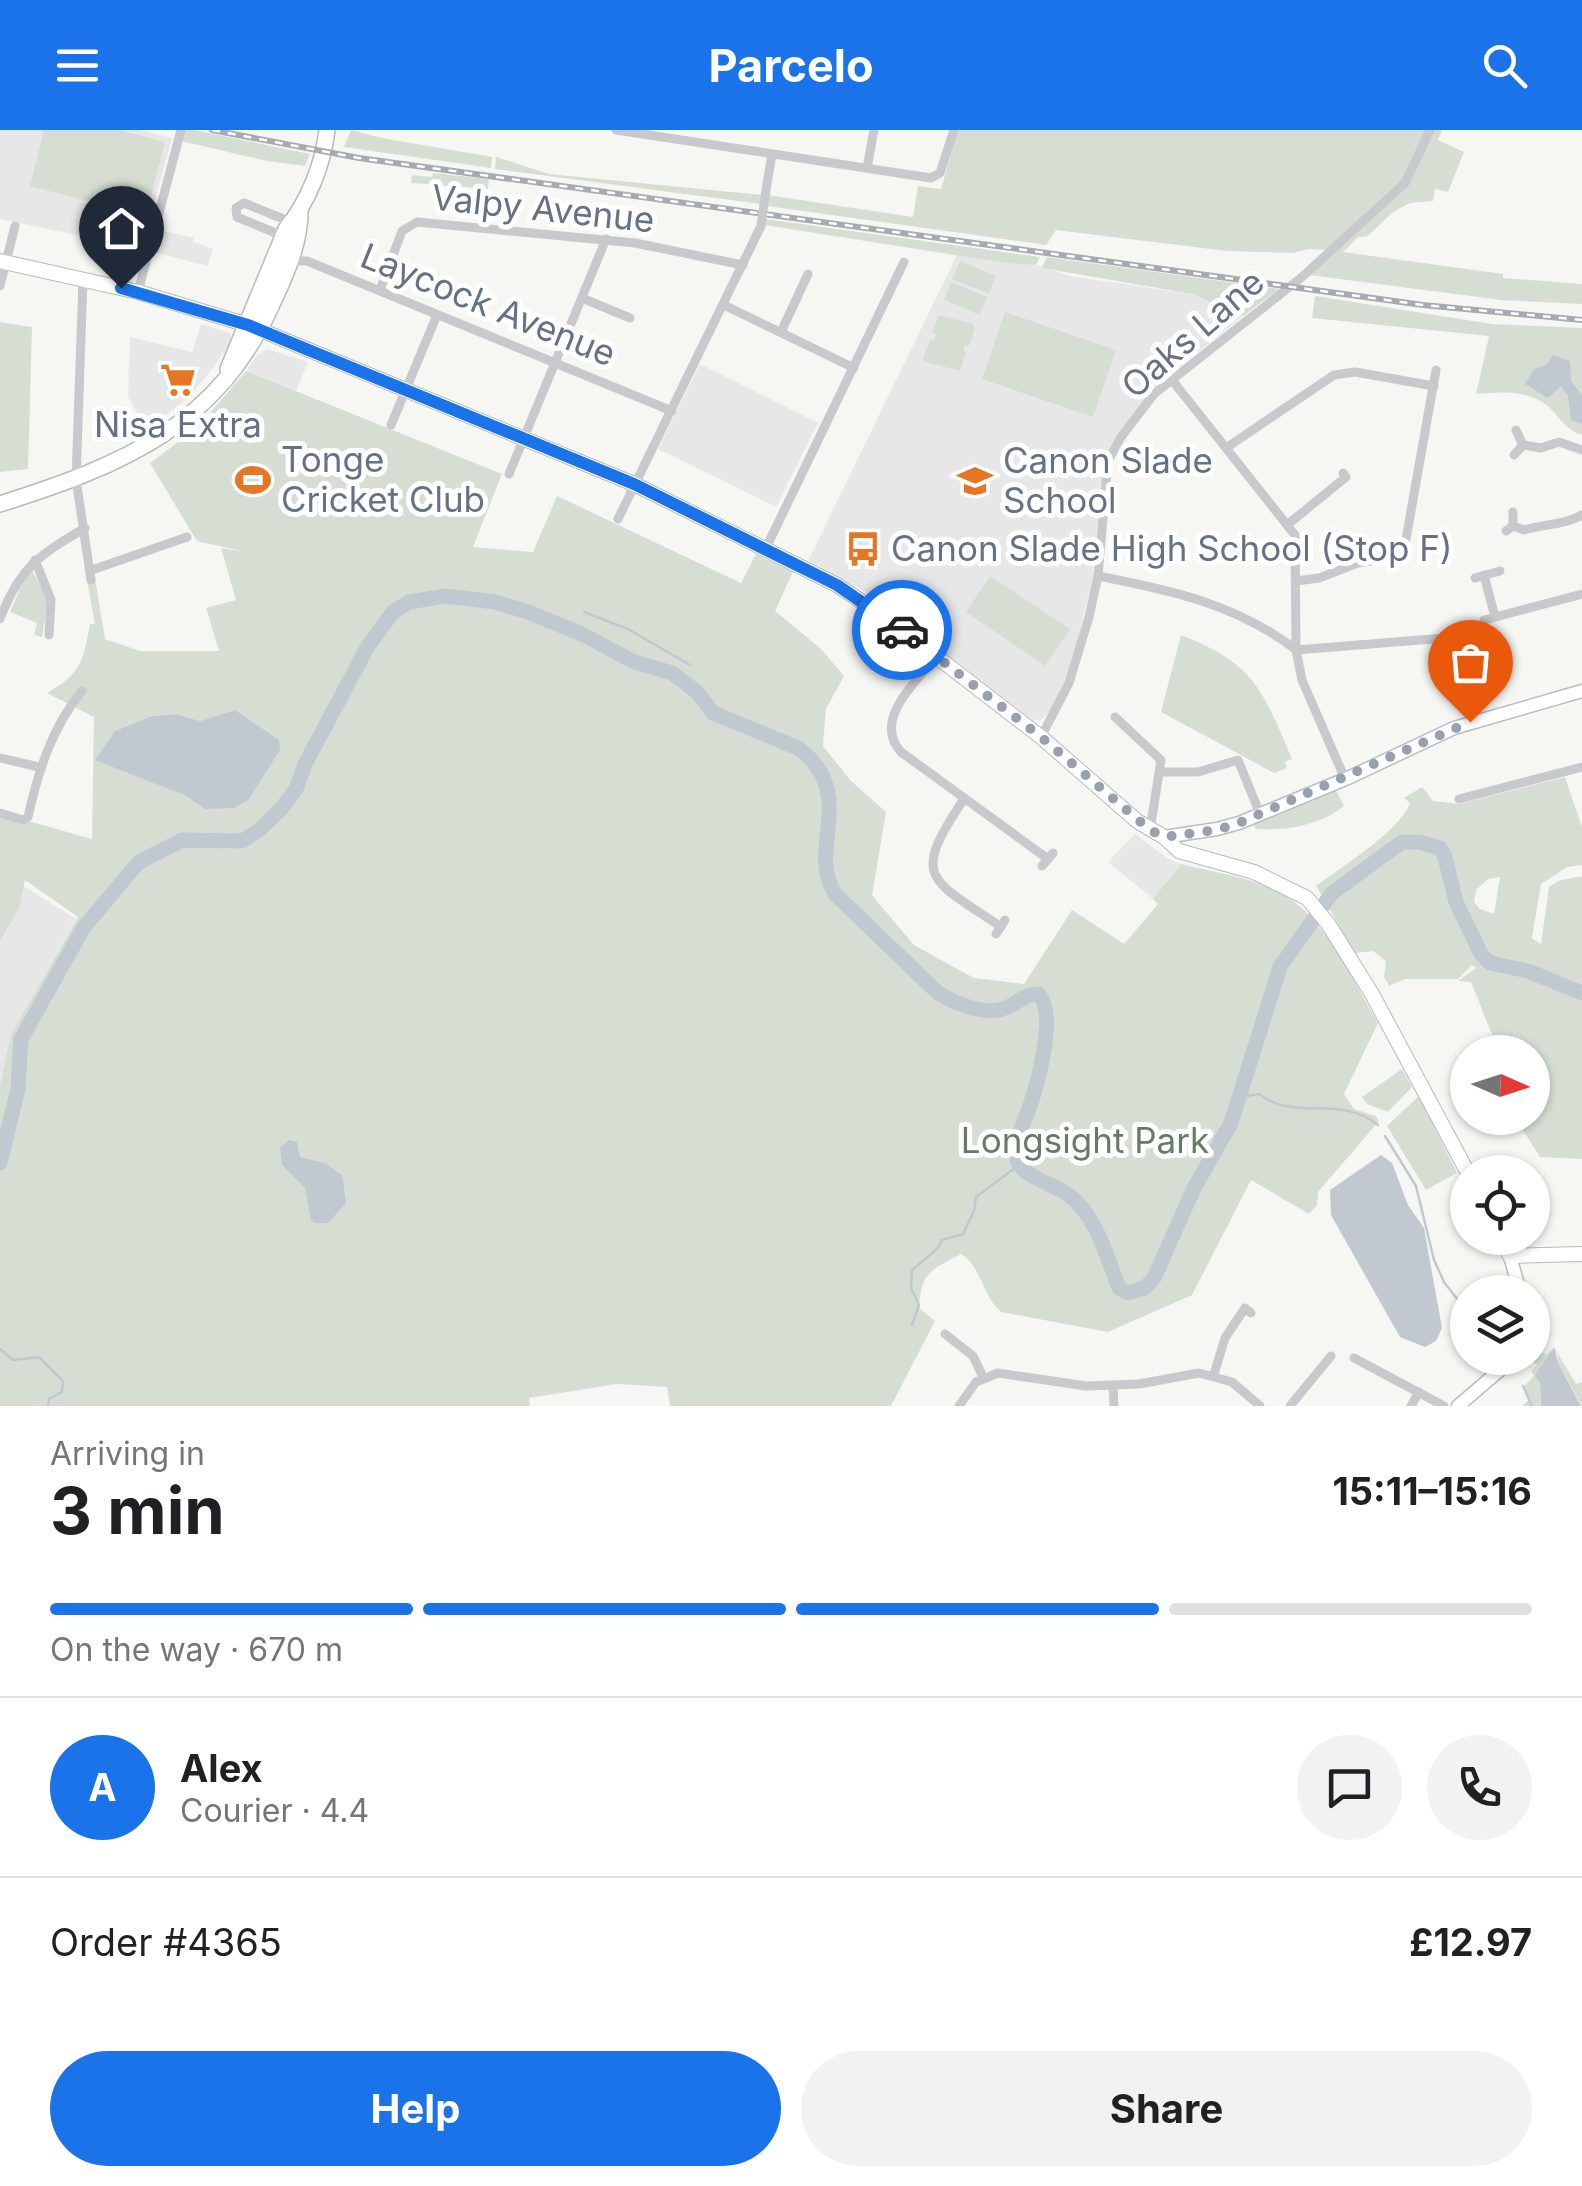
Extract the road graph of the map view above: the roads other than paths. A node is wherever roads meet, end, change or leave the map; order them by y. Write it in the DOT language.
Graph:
graph roads {
  1 [pos="182,130"];
  2 [pos="327,130"];
  3 [pos="340,130"];
  4 [pos="616,130"];
  5 [pos="874,130"];
  6 [pos="954,130"];
  7 [pos="1430,130"];
  8 [pos="324,151"];
  9 [pos="772,154"];
  10 [pos="867,168"];
  11 [pos="15,226"];
  12 [pos="293,226"];
  13 [pos="606,239"];
  14 [pos="292,261"];
  15 [pos="4,262"];
  16 [pos="904,262"];
  17 [pos="743,265"];
  18 [pos="808,274"];
  19 [pos="83,280"];
  20 [pos="0,286"];
  21 [pos="380,290"];
  22 [pos="138,292"];
  23 [pos="582,298"];
  24 [pos="724,304"];
  25 [pos="437,315"];
  26 [pos="630,318"];
  27 [pos="254,328"];
  28 [pos="781,332"];
  29 [pos="555,362"];
  30 [pos="854,368"];
  31 [pos="1436,370"];
  32 [pos="1172,380"];
  33 [pos="1434,386"];
  34 [pos="406,389"];
  35 [pos="672,410"];
  36 [pos="391,425"];
  37 [pos="1516,430"];
  38 [pos="524,438"];
  39 [pos="1522,445"];
  40 [pos="1226,448"];
  41 [pos="1582,450"];
  42 [pos="1514,454"];
  43 [pos="1343,473"];
  44 [pos="510,474"];
  45 [pos="76,479"];
  46 [pos="634,484"];
  47 [pos="0,504"];
  48 [pos="1514,512"];
  49 [pos="1582,515"];
  50 [pos="618,520"];
  51 [pos="1287,524"];
  52 [pos="84,528"];
  53 [pos="188,538"];
  54 [pos="766,548"];
  55 [pos="34,560"];
  56 [pos="1500,571"];
  57 [pos="1098,576"];
  58 [pos="1296,580"];
  59 [pos="1582,594"];
  60 [pos="1,613"];
  61 [pos="49,635"];
  62 [pos="1445,638"];
  63 [pos="1296,650"];
  64 [pos="936,657"];
  65 [pos="1582,690"];
  66 [pos="82,691"];
  67 [pos="1115,717"];
  68 [pos="1041,737"];
  69 [pos="0,758"];
  70 [pos="39,767"];
  71 [pos="1582,767"];
  72 [pos="1160,772"];
  73 [pos="1345,779"];
  74 [pos="964,799"];
  75 [pos="1459,799"];
  76 [pos="0,813"];
  77 [pos="1260,814"];
  78 [pos="1156,834"];
  79 [pos="1047,859"];
  80 [pos="1001,927"];
  81 [pos="1458,1155"];
  82 [pos="1582,1254"];
  83 [pos="1510,1256"];
  84 [pos="1515,1275"];
  85 [pos="1251,1313"];
  86 [pos="946,1334"];
  87 [pos="1331,1356"];
  88 [pos="1354,1358"];
  89 [pos="1214,1374"];
  90 [pos="1494,1375"];
  91 [pos="983,1377"];
  92 [pos="1113,1386"];
  93 [pos="1419,1392"];
  94 [pos="960,1406"];
  95 [pos="1114,1406"];
  96 [pos="1260,1406"];
  97 [pos="1290,1406"];
  98 [pos="1411,1406"];
  99 [pos="1444,1406"];
  100 [pos="1458,1406"];
  1 -- 22 [label="street"];
  2 -- 8 [label="highway"];
  3 -- 8 [label="highway"];
  4 -- 9 [label="street"];
  5 -- 10 [label="street"];
  6 -- 10 [label="street"];
  7 -- 32 [label="street, Oaks Lane"];
  8 -- 12 [label="highway"];
  9 -- 10 [label="street"];
  9 -- 17 [label="street, bridge"];
  11 -- 15 [label="street"];
  12 -- 12 [label="street"];
  12 -- 14 [label="highway"];
  12 -- 27 [label="highway"];
  13 -- 17 [label="street, Valpy Avenue"];
  13 -- 21 [label="street, Valpy Avenue"];
  13 -- 23 [label="street"];
  14 -- 21 [label="street, Laycock Avenue"];
  14 -- 27 [label="highway"];
  15 -- 19 [label="main road"];
  15 -- 20 [label="street"];
  16 -- 30 [label="street"];
  17 -- 24 [label="street"];
  18 -- 28 [label="street"];
  19 -- 22 [label="main road"];
  19 -- 45 [label="street"];
  21 -- 25 [label="street, Laycock Avenue"];
  22 -- 27 [label="main road"];
  23 -- 26 [label="street"];
  23 -- 29 [label="street"];
  24 -- 28 [label="street"];
  24 -- 35 [label="street"];
  25 -- 29 [label="street, Laycock Avenue"];
  25 -- 34 [label="street"];
  27 -- 34 [label="main road"];
  27 -- 45 [label="highway"];
  28 -- 30 [label="street"];
  29 -- 35 [label="street, Laycock Avenue"];
  29 -- 38 [label="street"];
  30 -- 54 [label="street"];
  31 -- 33 [label="street"];
  32 -- 40 [label="street"];
  32 -- 57 [label="street, Oaks Lane"];
  33 -- 40 [label="street"];
  33 -- 58 [label="street"];
  34 -- 36 [label="street"];
  34 -- 38 [label="main road"];
  35 -- 46 [label="street"];
  37 -- 39 [label="street"];
  38 -- 44 [label="street"];
  38 -- 46 [label="main road"];
  39 -- 41 [label="street"];
  39 -- 42 [label="street"];
  40 -- 51 [label="street"];
  43 -- 51 [label="street"];
  45 -- 47 [label="highway"];
  45 -- 52 [label="street"];
  46 -- 50 [label="street"];
  46 -- 54 [label="main road"];
  48 -- 49 [label="street"];
  51 -- 58 [label="street"];
  52 -- 53 [label="street"];
  52 -- 55 [label="street"];
  54 -- 64 [label="main road"];
  55 -- 60 [label="street"];
  55 -- 61 [label="street"];
  56 -- 59 [label="street"];
  57 -- 63 [label="street"];
  57 -- 68 [label="street, Oaks Lane"];
  58 -- 63 [label="street"];
  62 -- 63 [label="street"];
  63 -- 73 [label="street"];
  64 -- 68 [label="main road"];
  64 -- 74 [label="street"];
  65 -- 73 [label="main road"];
  66 -- 70 [label="street"];
  67 -- 72 [label="street"];
  68 -- 78 [label="main road"];
  69 -- 70 [label="street"];
  70 -- 76 [label="street"];
  71 -- 75 [label="street"];
  72 -- 77 [label="street"];
  72 -- 78 [label="street"];
  73 -- 77 [label="main road"];
  74 -- 79 [label="street"];
  74 -- 80 [label="street"];
  77 -- 78 [label="main road"];
  78 -- 81 [label="main road"];
  82 -- 83 [label="main road"];
  83 -- 84 [label="main road"];
  85 -- 89 [label="street"];
  86 -- 91 [label="street"];
  87 -- 97 [label="street"];
  88 -- 93 [label="street"];
  89 -- 92 [label="street"];
  89 -- 96 [label="street"];
  90 -- 100 [label="main road"];
  91 -- 92 [label="street"];
  91 -- 94 [label="street"];
  92 -- 95 [label="street"];
  93 -- 98 [label="street"];
  93 -- 99 [label="street"];
}
